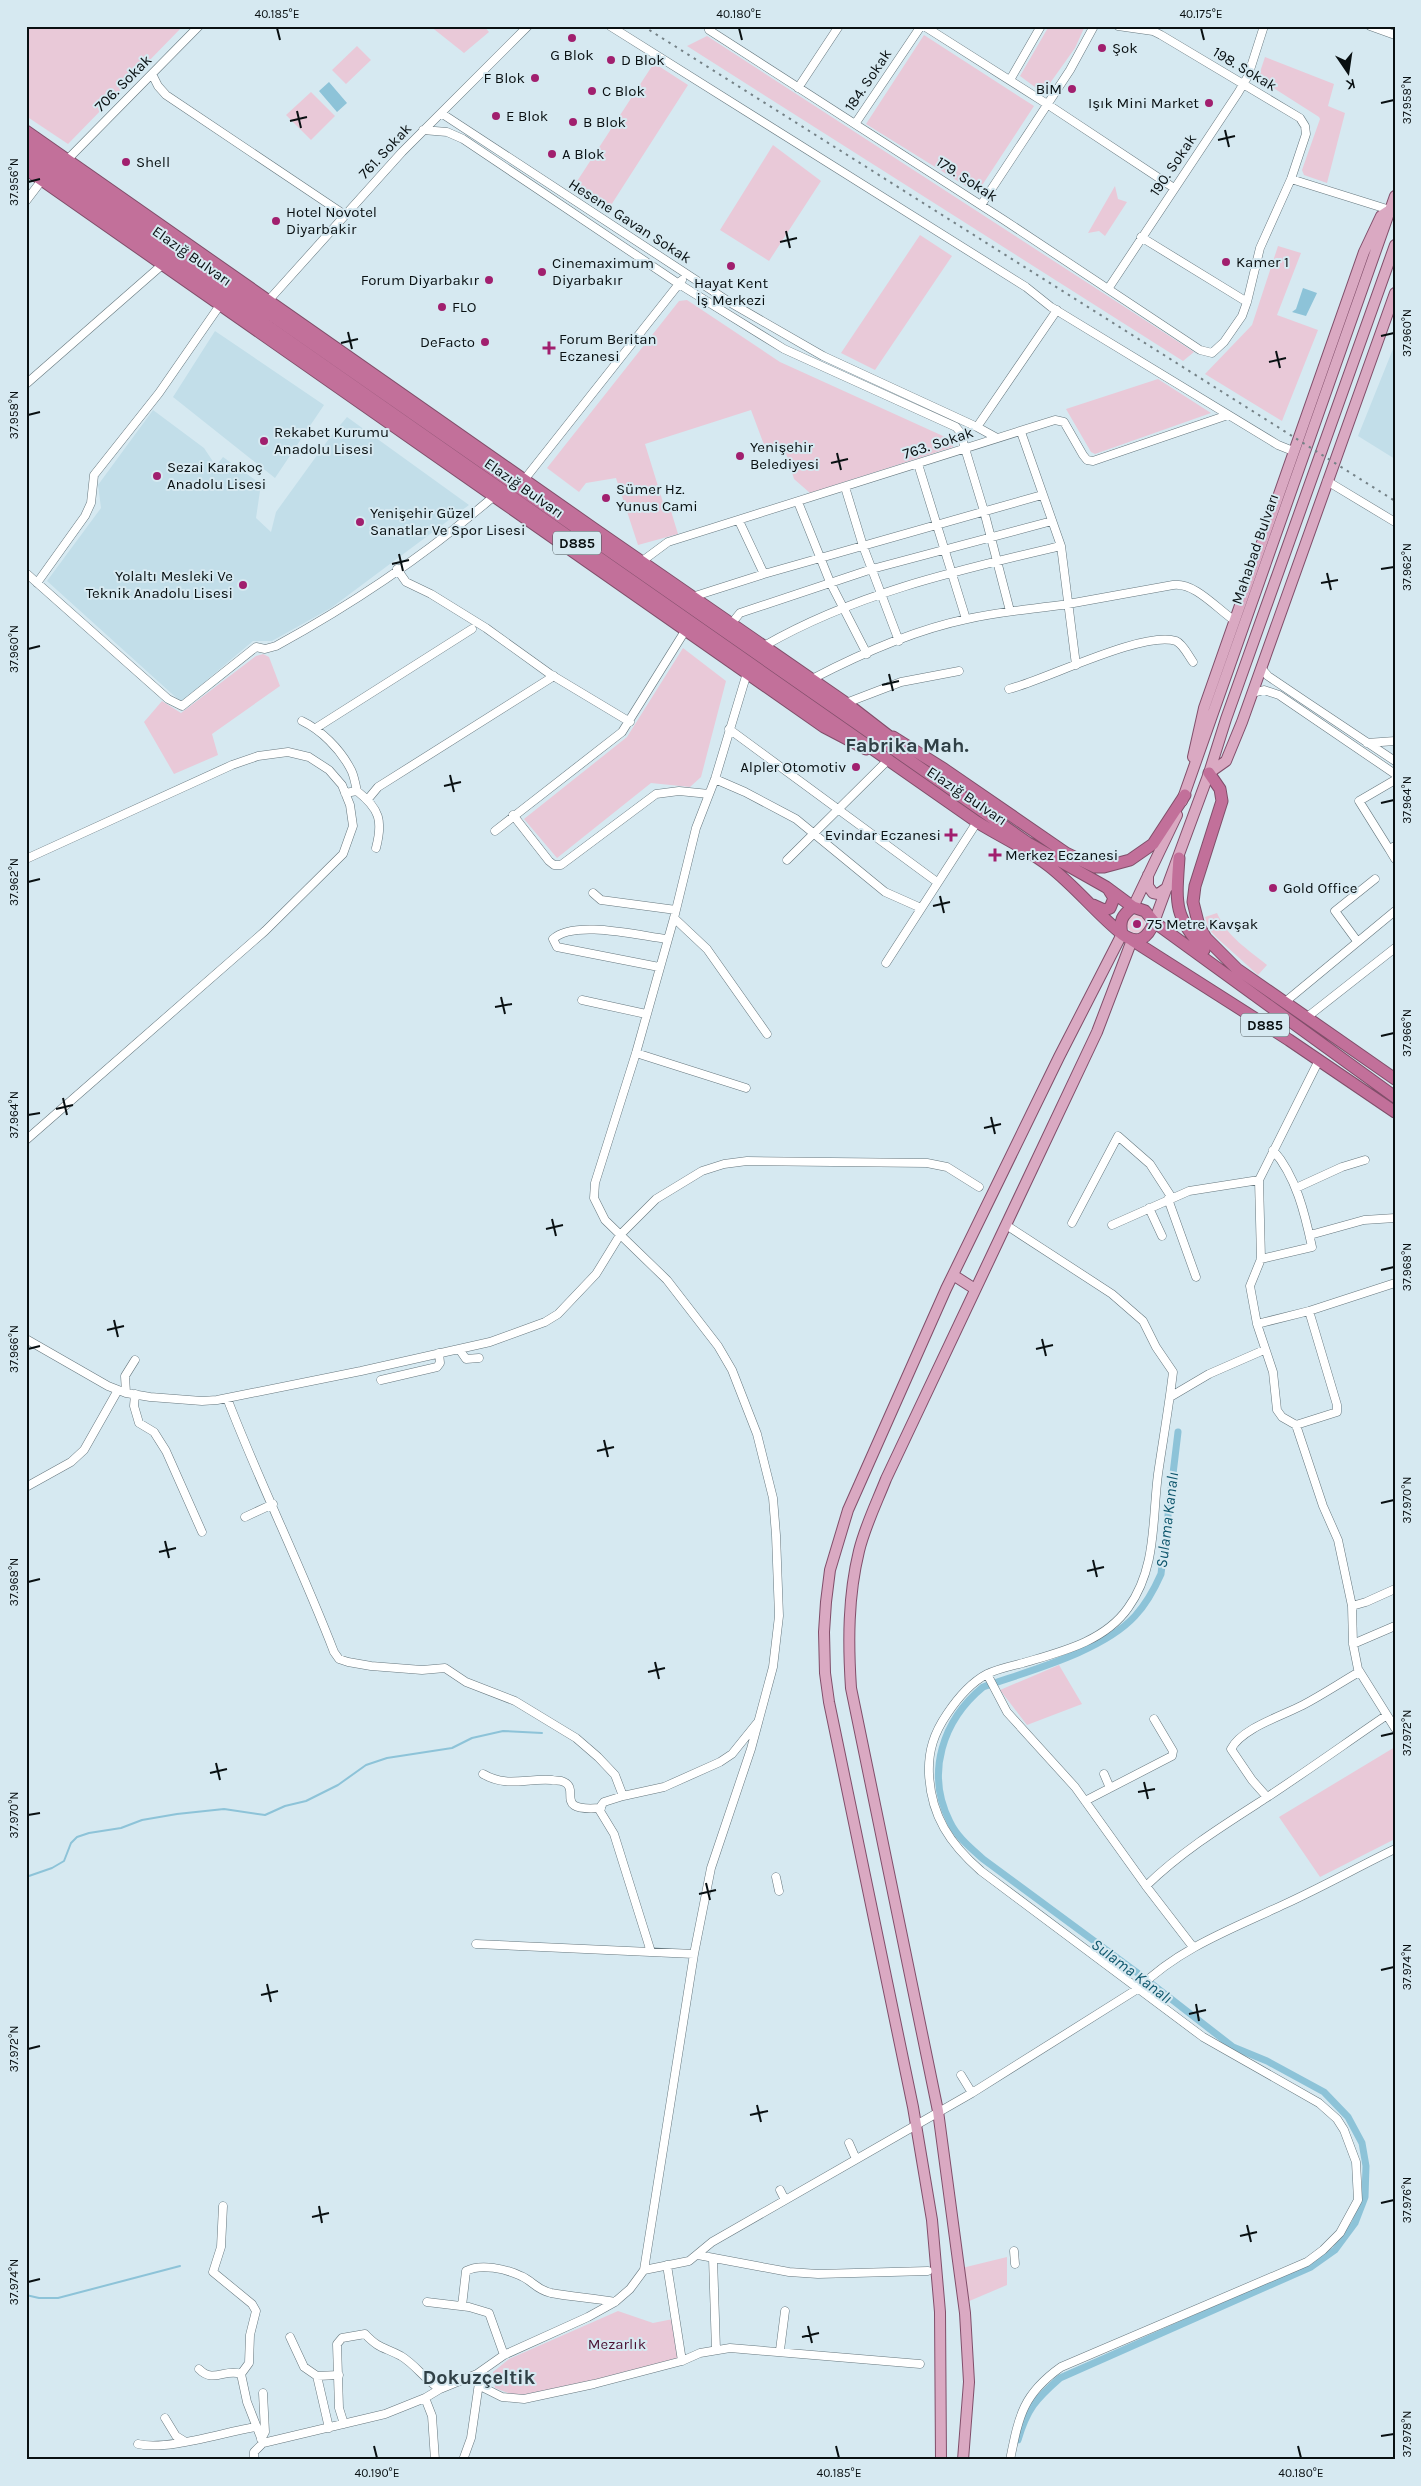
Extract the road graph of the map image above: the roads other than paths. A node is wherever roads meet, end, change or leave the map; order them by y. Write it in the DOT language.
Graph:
graph roads {
  1 [pos="199,26"];
  2 [pos="528,26"];
  3 [pos="610,26"];
  4 [pos="708,26"];
  5 [pos="838,26"];
  6 [pos="923,26"];
  7 [pos="1042,26"];
  8 [pos="1094,26"];
  9 [pos="1118,26"];
  10 [pos="1264,26"];
  11 [pos="1370,26"];
  12 [pos="1394,35"];
  13 [pos="152,74"];
  14 [pos="1010,80"];
  15 [pos="1244,83"];
  16 [pos="798,88"];
  17 [pos="1047,104"];
  18 [pos="441,113"];
  19 [pos="855,124"];
  20 [pos="424,130"];
  21 [pos="26,131"];
  22 [pos="26,144"];
  23 [pos="26,157"];
  24 [pos="67,160"];
  25 [pos="26,170"];
  26 [pos="1291,179"];
  27 [pos="42,180"];
  28 [pos="1174,188"];
  29 [pos="1395,196"];
  30 [pos="26,201"];
  31 [pos="981,205"];
  32 [pos="1390,210"];
  33 [pos="345,215"];
  34 [pos="1141,237"];
  35 [pos="1395,245"];
  36 [pos="162,265"];
  37 [pos="686,274"];
  38 [pos="678,284"];
  39 [pos="1108,289"];
  40 [pos="1395,293"];
  41 [pos="268,300"];
  42 [pos="1248,302"];
  43 [pos="220,305"];
  44 [pos="1057,310"];
  45 [pos="26,384"];
  46 [pos="1228,415"];
  47 [pos="977,427"];
  48 [pos="1022,432"];
  49 [pos="997,438"];
  50 [pos="965,449"];
  51 [pos="1294,451"];
  52 [pos="918,464"];
  53 [pos="524,480"];
  54 [pos="1327,481"];
  55 [pos="845,487"];
  56 [pos="1042,495"];
  57 [pos="493,497"];
  58 [pos="798,502"];
  59 [pos="984,510"];
  60 [pos="1052,520"];
  61 [pos="739,521"];
  62 [pos="1395,522"];
  63 [pos="936,525"];
  64 [pos="990,538"];
  65 [pos="863,546"];
  66 [pos="1061,546"];
  67 [pos="944,548"];
  68 [pos="820,558"];
  69 [pos="996,561"];
  70 [pos="641,562"];
  71 [pos="397,569"];
  72 [pos="872,569"];
  73 [pos="952,571"];
  74 [pos="26,573"];
  75 [pos="764,574"];
  76 [pos="830,582"];
  77 [pos="37,583"];
  78 [pos="882,593"];
  79 [pos="692,597"];
  80 [pos="1067,604"];
  81 [pos="843,608"];
  82 [pos="1010,610"];
  83 [pos="966,619"];
  84 [pos="1235,621"];
  85 [pos="731,624"];
  86 [pos="472,629"];
  87 [pos="685,631"];
  88 [pos="899,641"];
  89 [pos="764,646"];
  90 [pos="867,654"];
  91 [pos="1192,662"];
  92 [pos="1076,665"];
  93 [pos="1261,668"];
  94 [pos="959,671"];
  95 [pos="747,673"];
  96 [pos="554,676"];
  97 [pos="812,679"];
  98 [pos="1009,689"];
  99 [pos="1253,693"];
  100 [pos="846,703"];
  101 [pos="302,721"];
  102 [pos="630,722"];
  103 [pos="316,728"];
  104 [pos="729,728"];
  105 [pos="883,731"];
  106 [pos="1395,741"];
  107 [pos="1366,743"];
  108 [pos="888,759"];
  109 [pos="1395,761"];
  110 [pos="1209,773"];
  111 [pos="1395,774"];
  112 [pos="715,779"];
  113 [pos="1395,780"];
  114 [pos="944,782"];
  115 [pos="357,790"];
  116 [pos="345,793"];
  117 [pos="709,794"];
  118 [pos="1185,795"];
  119 [pos="368,799"];
  120 [pos="836,809"];
  121 [pos="513,816"];
  122 [pos="977,822"];
  123 [pos="495,831"];
  124 [pos="813,833"];
  125 [pos="376,848"];
  126 [pos="1392,848"];
  127 [pos="1179,858"];
  128 [pos="26,859"];
  129 [pos="1395,859"];
  130 [pos="787,860"];
  131 [pos="1148,874"];
  132 [pos="1376,879"];
  133 [pos="937,882"];
  134 [pos="1106,887"];
  135 [pos="1168,887"];
  136 [pos="593,893"];
  137 [pos="1092,904"];
  138 [pos="1133,907"];
  139 [pos="921,908"];
  140 [pos="1395,911"];
  141 [pos="675,914"];
  142 [pos="1154,922"];
  143 [pos="1127,937"];
  144 [pos="667,940"];
  145 [pos="1358,941"];
  146 [pos="1395,948"];
  147 [pos="886,963"];
  148 [pos="659,967"];
  149 [pos="1224,972"];
  150 [pos="582,1000"];
  151 [pos="1285,1002"];
  152 [pos="646,1014"];
  153 [pos="1306,1018"];
  154 [pos="767,1034"];
  155 [pos="636,1053"];
  156 [pos="1318,1060"];
  157 [pos="1394,1078"];
  158 [pos="746,1088"];
  159 [pos="1395,1097"];
  160 [pos="1395,1112"];
  161 [pos="26,1140"];
  162 [pos="1274,1150"];
  163 [pos="1365,1160"];
  164 [pos="1259,1180"];
  165 [pos="979,1187"];
  166 [pos="1296,1188"];
  167 [pos="1170,1198"];
  168 [pos="1149,1208"];
  169 [pos="1395,1218"];
  170 [pos="1072,1223"];
  171 [pos="1006,1225"];
  172 [pos="1112,1225"];
  173 [pos="620,1235"];
  174 [pos="1310,1235"];
  175 [pos="1162,1236"];
  176 [pos="1261,1258"];
  177 [pos="953,1275"];
  178 [pos="1196,1277"];
  179 [pos="1395,1283"];
  180 [pos="975,1289"];
  181 [pos="1309,1311"];
  182 [pos="1257,1324"];
  183 [pos="26,1339"];
  184 [pos="459,1349"];
  185 [pos="1264,1350"];
  186 [pos="439,1353"];
  187 [pos="479,1358"];
  188 [pos="135,1360"];
  189 [pos="381,1380"];
  190 [pos="122,1391"];
  191 [pos="135,1394"];
  192 [pos="1170,1396"];
  193 [pos="227,1398"];
  194 [pos="1296,1425"];
  195 [pos="26,1487"];
  196 [pos="273,1504"];
  197 [pos="245,1517"];
  198 [pos="202,1532"];
  199 [pos="1395,1589"];
  200 [pos="1352,1606"];
  201 [pos="1395,1626"];
  202 [pos="1353,1644"];
  203 [pos="1359,1672"];
  204 [pos="988,1677"];
  205 [pos="1387,1715"];
  206 [pos="760,1719"];
  207 [pos="1154,1719"];
  208 [pos="1395,1728"];
  209 [pos="483,1774"];
  210 [pos="1104,1774"];
  211 [pos="1110,1788"];
  212 [pos="623,1796"];
  213 [pos="1267,1797"];
  214 [pos="1085,1802"];
  215 [pos="600,1808"];
  216 [pos="1395,1849"];
  217 [pos="776,1877"];
  218 [pos="1146,1886"];
  219 [pos="779,1891"];
  220 [pos="476,1944"];
  221 [pos="1193,1947"];
  222 [pos="651,1952"];
  223 [pos="694,1954"];
  224 [pos="1141,1986"];
  225 [pos="960,2075"];
  226 [pos="972,2093"];
  227 [pos="938,2112"];
  228 [pos="915,2125"];
  229 [pos="849,2144"];
  230 [pos="856,2159"];
  231 [pos="780,2190"];
  232 [pos="785,2200"];
  233 [pos="223,2206"];
  234 [pos="1014,2251"];
  235 [pos="698,2254"];
  236 [pos="713,2258"];
  237 [pos="1015,2264"];
  238 [pos="667,2266"];
  239 [pos="644,2270"];
  240 [pos="928,2271"];
  241 [pos="427,2302"];
  242 [pos="616,2302"];
  243 [pos="462,2306"];
  244 [pos="785,2311"];
  245 [pos="290,2337"];
  246 [pos="716,2350"];
  247 [pos="780,2350"];
  248 [pos="504,2355"];
  249 [pos="682,2361"];
  250 [pos="920,2364"];
  251 [pos="199,2369"];
  252 [pos="240,2374"];
  253 [pos="476,2374"];
  254 [pos="318,2376"];
  255 [pos="338,2376"];
  256 [pos="480,2386"];
  257 [pos="440,2389"];
  258 [pos="263,2392"];
  259 [pos="425,2398"];
  260 [pos="165,2418"];
  261 [pos="344,2424"];
  262 [pos="256,2427"];
  263 [pos="329,2428"];
  264 [pos="184,2441"];
  265 [pos="262,2441"];
  266 [pos="138,2444"];
  267 [pos="252,2459"];
  268 [pos="435,2460"];
  269 [pos="463,2460"];
  270 [pos="941,2460"];
  271 [pos="963,2460"];
  272 [pos="1010,2460"];
  1 -- 13 [label="street, 706. Sokak"];
  2 -- 18 [label="street, 761. Sokak"];
  3 -- 44 [label="street"];
  4 -- 16 [label="street, 179. Sokak"];
  5 -- 16 [label="street"];
  6 -- 14 [label="street"];
  6 -- 19 [label="street, 184. Sokak"];
  7 -- 14 [label="street"];
  8 -- 17 [label="street"];
  9 -- 15 [label="street, 198. Sokak"];
  10 -- 15 [label="street, 190. Sokak"];
  11 -- 12 [label="street"];
  13 -- 24 [label="street, 706. Sokak"];
  13 -- 33 [label="street"];
  14 -- 17 [label="street"];
  15 -- 26 [label="street, 198. Sokak"];
  15 -- 28 [label="street, 190. Sokak"];
  16 -- 19 [label="street, 179. Sokak"];
  17 -- 28 [label="street"];
  17 -- 31 [label="street"];
  18 -- 20 [label="street, 761. Sokak"];
  18 -- 37 [label="street, Hesene Gavan Sokak"];
  19 -- 31 [label="street, 179. Sokak"];
  20 -- 33 [label="street, 761. Sokak"];
  20 -- 38 [label="street"];
  21 -- 24 [label="highway"];
  22 -- 114 [label="highway, Elazığ Bulvarı / D885"];
  23 -- 108 [label="highway, Elazığ Bulvarı / D885"];
  24 -- 41 [label="highway"];
  25 -- 27 [label="highway"];
  26 -- 32 [label="street"];
  26 -- 42 [label="street"];
  27 -- 30 [label="street"];
  27 -- 36 [label="highway"];
  28 -- 34 [label="street, 190. Sokak"];
  29 -- 32 [label="main road, Mahabad Bulvarı"];
  31 -- 39 [label="street, 179. Sokak"];
  32 -- 51 [label="main road"];
  32 -- 118 [label="main road, Mahabad Bulvarı"];
  33 -- 41 [label="street, 761. Sokak"];
  34 -- 39 [label="street, 190. Sokak"];
  34 -- 42 [label="street"];
  35 -- 110 [label="main road, Mahabad Bulvarı"];
  36 -- 43 [label="highway"];
  36 -- 45 [label="street"];
  37 -- 38 [label="street"];
  37 -- 47 [label="street, Hesene Gavan Sokak"];
  38 -- 50 [label="street"];
  38 -- 53 [label="street"];
  39 -- 42 [label="street, 179. Sokak"];
  40 -- 54 [label="main road"];
  41 -- 53 [label="highway"];
  43 -- 57 [label="highway"];
  43 -- 77 [label="street"];
  44 -- 46 [label="street"];
  44 -- 47 [label="street"];
  46 -- 48 [label="street, 763. Sokak"];
  46 -- 51 [label="street"];
  47 -- 49 [label="street, Hesene Gavan Sokak"];
  48 -- 49 [label="street, 763. Sokak"];
  48 -- 56 [label="street"];
  49 -- 50 [label="street, 763. Sokak"];
  50 -- 52 [label="street, 763. Sokak"];
  50 -- 59 [label="street"];
  51 -- 84 [label="main road"];
  52 -- 55 [label="street, 763. Sokak"];
  52 -- 63 [label="street"];
  53 -- 70 [label="highway"];
  54 -- 62 [label="street"];
  54 -- 93 [label="main road"];
  55 -- 58 [label="street, 763. Sokak"];
  55 -- 65 [label="street"];
  56 -- 59 [label="street"];
  56 -- 60 [label="street"];
  57 -- 71 [label="street"];
  57 -- 87 [label="highway"];
  58 -- 61 [label="street, 763. Sokak"];
  58 -- 68 [label="street"];
  59 -- 63 [label="street"];
  59 -- 64 [label="street"];
  60 -- 64 [label="street"];
  60 -- 66 [label="street"];
  61 -- 70 [label="street, 763. Sokak"];
  61 -- 75 [label="street"];
  63 -- 65 [label="street"];
  63 -- 67 [label="street"];
  64 -- 67 [label="street"];
  64 -- 69 [label="street"];
  65 -- 68 [label="street"];
  65 -- 72 [label="street"];
  66 -- 69 [label="street"];
  66 -- 80 [label="street"];
  67 -- 72 [label="street"];
  67 -- 73 [label="street"];
  68 -- 75 [label="street"];
  68 -- 76 [label="street"];
  69 -- 73 [label="street"];
  69 -- 82 [label="street"];
  70 -- 79 [label="highway"];
  71 -- 77 [label="street"];
  71 -- 96 [label="street"];
  72 -- 76 [label="street"];
  72 -- 78 [label="street"];
  73 -- 78 [label="street"];
  73 -- 83 [label="street"];
  74 -- 77 [label="street"];
  75 -- 79 [label="street"];
  76 -- 81 [label="street"];
  76 -- 85 [label="street"];
  78 -- 81 [label="street"];
  78 -- 88 [label="street"];
  79 -- 85 [label="highway"];
  80 -- 82 [label="street"];
  80 -- 84 [label="street"];
  80 -- 92 [label="street"];
  81 -- 89 [label="street"];
  81 -- 90 [label="street"];
  82 -- 83 [label="street"];
  83 -- 88 [label="street"];
  84 -- 118 [label="main road"];
  85 -- 89 [label="highway"];
  86 -- 103 [label="street"];
  87 -- 95 [label="highway"];
  87 -- 102 [label="street"];
  88 -- 90 [label="street"];
  89 -- 97 [label="highway"];
  90 -- 97 [label="street"];
  91 -- 92 [label="street"];
  92 -- 98 [label="street"];
  93 -- 99 [label="main road"];
  93 -- 107 [label="street"];
  94 -- 100 [label="street"];
  95 -- 104 [label="street"];
  95 -- 108 [label="highway"];
  96 -- 102 [label="street"];
  96 -- 119 [label="street"];
  97 -- 100 [label="highway"];
  99 -- 110 [label="main road"];
  99 -- 111 [label="street"];
  100 -- 105 [label="highway"];
  101 -- 103 [label="street"];
  102 -- 121 [label="street"];
  103 -- 115 [label="street"];
  104 -- 112 [label="street"];
  104 -- 120 [label="street"];
  105 -- 114 [label="highway"];
  105 -- 118 [label="highway"];
  106 -- 107 [label="street"];
  107 -- 109 [label="street"];
  108 -- 120 [label="street"];
  108 -- 122 [label="highway, Elazığ Bulvarı / D885"];
  110 -- 127 [label="main road, Mahabad Bulvarı"];
  110 -- 151 [label="highway"];
  112 -- 117 [label="street"];
  112 -- 124 [label="street"];
  113 -- 126 [label="street"];
  114 -- 134 [label="highway, Elazığ Bulvarı / D885"];
  115 -- 116 [label="street"];
  115 -- 119 [label="street"];
  116 -- 128 [label="street"];
  116 -- 161 [label="street"];
  117 -- 121 [label="street"];
  117 -- 141 [label="street"];
  118 -- 131 [label="main road, Mahabad Bulvarı"];
  119 -- 125 [label="street"];
  120 -- 124 [label="street"];
  120 -- 133 [label="street"];
  121 -- 123 [label="street"];
  122 -- 133 [label="street"];
  122 -- 137 [label="highway, Elazığ Bulvarı / D885"];
  124 -- 130 [label="street"];
  124 -- 139 [label="street"];
  126 -- 129 [label="street"];
  127 -- 135 [label="main road, Mahabad Bulvarı"];
  127 -- 149 [label="highway"];
  131 -- 135 [label="main road"];
  131 -- 138 [label="main road, Mahabad Bulvarı"];
  132 -- 145 [label="street"];
  133 -- 139 [label="street"];
  134 -- 137 [label="highway"];
  134 -- 138 [label="highway, Elazığ Bulvarı / D885"];
  135 -- 142 [label="main road, Mahabad Bulvarı"];
  136 -- 141 [label="street"];
  137 -- 143 [label="highway, Elazığ Bulvarı / D885"];
  138 -- 142 [label="highway"];
  138 -- 143 [label="highway"];
  139 -- 147 [label="street"];
  140 -- 145 [label="street"];
  141 -- 144 [label="street"];
  141 -- 154 [label="street"];
  142 -- 143 [label="highway"];
  142 -- 149 [label="highway, D885"];
  143 -- 156 [label="highway, Elazığ Bulvarı / D885"];
  143 -- 171 [label="main road"];
  143 -- 177 [label="main road"];
  144 -- 148 [label="street"];
  144 -- 148 [label="street"];
  145 -- 151 [label="street"];
  146 -- 153 [label="street"];
  148 -- 152 [label="street"];
  149 -- 159 [label="highway, D885"];
  150 -- 152 [label="street"];
  151 -- 153 [label="highway"];
  152 -- 155 [label="street"];
  153 -- 157 [label="highway"];
  155 -- 158 [label="street"];
  155 -- 173 [label="street"];
  156 -- 160 [label="highway, Elazığ Bulvarı / D885"];
  156 -- 162 [label="street"];
  162 -- 164 [label="street"];
  162 -- 166 [label="street"];
  163 -- 166 [label="street"];
  164 -- 167 [label="street"];
  164 -- 176 [label="street"];
  165 -- 173 [label="street"];
  166 -- 174 [label="street"];
  167 -- 168 [label="street"];
  167 -- 170 [label="street"];
  167 -- 178 [label="street"];
  168 -- 172 [label="street"];
  168 -- 175 [label="street"];
  169 -- 174 [label="street"];
  171 -- 180 [label="main road"];
  171 -- 192 [label="street"];
  173 -- 184 [label="street"];
  173 -- 206 [label="street"];
  174 -- 176 [label="street"];
  176 -- 182 [label="street"];
  177 -- 180 [label="main road"];
  177 -- 228 [label="main road"];
  179 -- 181 [label="street"];
  180 -- 227 [label="main road"];
  181 -- 182 [label="street"];
  181 -- 194 [label="street"];
  182 -- 185 [label="street"];
  183 -- 190 [label="street"];
  184 -- 186 [label="street"];
  184 -- 187 [label="street"];
  185 -- 192 [label="street"];
  185 -- 194 [label="street"];
  186 -- 189 [label="street"];
  186 -- 193 [label="street"];
  188 -- 190 [label="street"];
  190 -- 191 [label="street"];
  190 -- 195 [label="street"];
  191 -- 193 [label="street"];
  191 -- 198 [label="street"];
  192 -- 204 [label="street"];
  193 -- 196 [label="street"];
  194 -- 200 [label="street"];
  196 -- 197 [label="street"];
  196 -- 212 [label="street"];
  199 -- 200 [label="street"];
  200 -- 202 [label="street"];
  201 -- 202 [label="street"];
  202 -- 203 [label="street"];
  203 -- 205 [label="street"];
  203 -- 213 [label="street"];
  204 -- 214 [label="street"];
  204 -- 224 [label="street"];
  205 -- 208 [label="street"];
  205 -- 213 [label="street"];
  206 -- 212 [label="street"];
  206 -- 223 [label="street"];
  207 -- 211 [label="street"];
  209 -- 215 [label="street"];
  210 -- 211 [label="street"];
  211 -- 214 [label="street"];
  212 -- 215 [label="street"];
  213 -- 218 [label="street"];
  214 -- 218 [label="street"];
  215 -- 222 [label="street"];
  216 -- 221 [label="street"];
  217 -- 219 [label="street"];
  218 -- 221 [label="street"];
  220 -- 222 [label="street"];
  221 -- 224 [label="street"];
  222 -- 223 [label="street"];
  223 -- 239 [label="street"];
  224 -- 226 [label="street"];
  224 -- 272 [label="street"];
  225 -- 226 [label="street"];
  226 -- 227 [label="street"];
  227 -- 228 [label="street"];
  227 -- 271 [label="main road"];
  228 -- 230 [label="street"];
  228 -- 270 [label="main road"];
  229 -- 230 [label="street"];
  230 -- 232 [label="street"];
  231 -- 232 [label="street"];
  232 -- 235 [label="street"];
  233 -- 252 [label="street"];
  234 -- 237 [label="street"];
  235 -- 236 [label="street"];
  235 -- 238 [label="street"];
  236 -- 240 [label="street"];
  236 -- 246 [label="street"];
  238 -- 239 [label="street"];
  238 -- 249 [label="street"];
  239 -- 242 [label="street"];
  241 -- 243 [label="street"];
  242 -- 243 [label="street"];
  242 -- 248 [label="street"];
  243 -- 248 [label="street"];
  244 -- 247 [label="street"];
  245 -- 254 [label="street"];
  246 -- 247 [label="street"];
  246 -- 249 [label="street"];
  247 -- 250 [label="street"];
  248 -- 253 [label="street"];
  249 -- 256 [label="street"];
  251 -- 252 [label="street"];
  252 -- 262 [label="street"];
  253 -- 256 [label="street"];
  253 -- 257 [label="street"];
  254 -- 255 [label="street"];
  254 -- 263 [label="street"];
  255 -- 257 [label="street"];
  255 -- 261 [label="street"];
  256 -- 269 [label="street"];
  257 -- 259 [label="street"];
  258 -- 265 [label="street"];
  259 -- 261 [label="street"];
  259 -- 268 [label="street"];
  260 -- 264 [label="street"];
  261 -- 263 [label="street"];
  262 -- 264 [label="street"];
  262 -- 265 [label="street"];
  263 -- 265 [label="street"];
  264 -- 266 [label="street"];
  265 -- 267 [label="street"];
}
